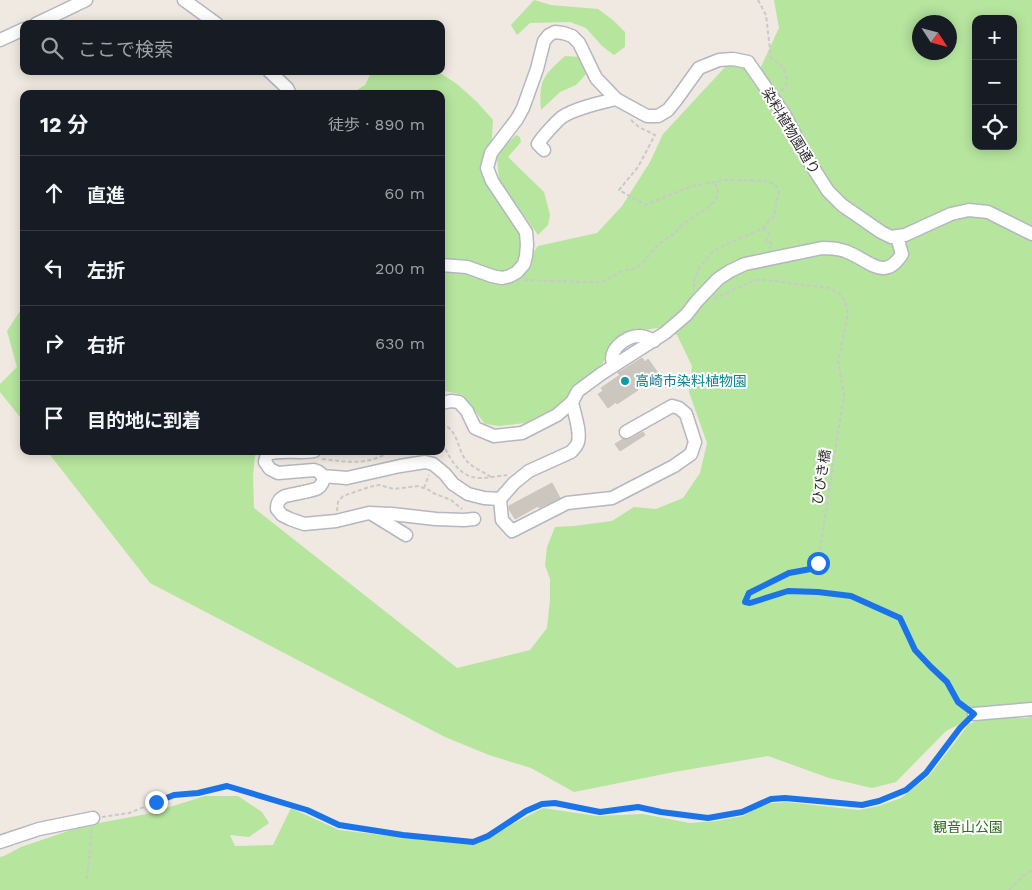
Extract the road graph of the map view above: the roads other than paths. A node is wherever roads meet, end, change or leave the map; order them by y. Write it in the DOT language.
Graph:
graph roads {
  1 [pos="86,0"];
  2 [pos="184,0"];
  3 [pos="44,20"];
  4 [pos="212,20"];
  5 [pos="20,31"];
  6 [pos="0,40"];
  7 [pos="273,75"];
  8 [pos="288,90"];
  9 [pos="616,99"];
  10 [pos="544,150"];
  11 [pos="1032,234"];
  12 [pos="897,237"];
  13 [pos="445,265"];
  14 [pos="445,402"];
  15 [pos="572,402"];
  16 [pos="626,432"];
  17 [pos="267,455"];
  18 [pos="322,476"];
  19 [pos="500,499"];
  20 [pos="369,513"];
  21 [pos="472,519"];
  22 [pos="406,535"];
  23 [pos="1032,709"];
  24 [pos="974,714"];
  25 [pos="94,818"];
  26 [pos="0,842"];
  1 -- 3 [label="street"];
  2 -- 4 [label="street"];
  5 -- 6 [label="street"];
  7 -- 8 [label="street"];
  9 -- 10 [label="street"];
  9 -- 12 [label="street, 染料植物園通り"];
  9 -- 13 [label="street, 染料植物園通り"];
  11 -- 12 [label="street"];
  12 -- 15 [label="street"];
  14 -- 15 [label="street"];
  15 -- 19 [label="street"];
  16 -- 19 [label="street"];
  17 -- 18 [label="street"];
  18 -- 19 [label="street"];
  18 -- 20 [label="street"];
  20 -- 21 [label="street"];
  20 -- 22 [label="street"];
  23 -- 24 [label="street"];
  25 -- 26 [label="street"];
}
